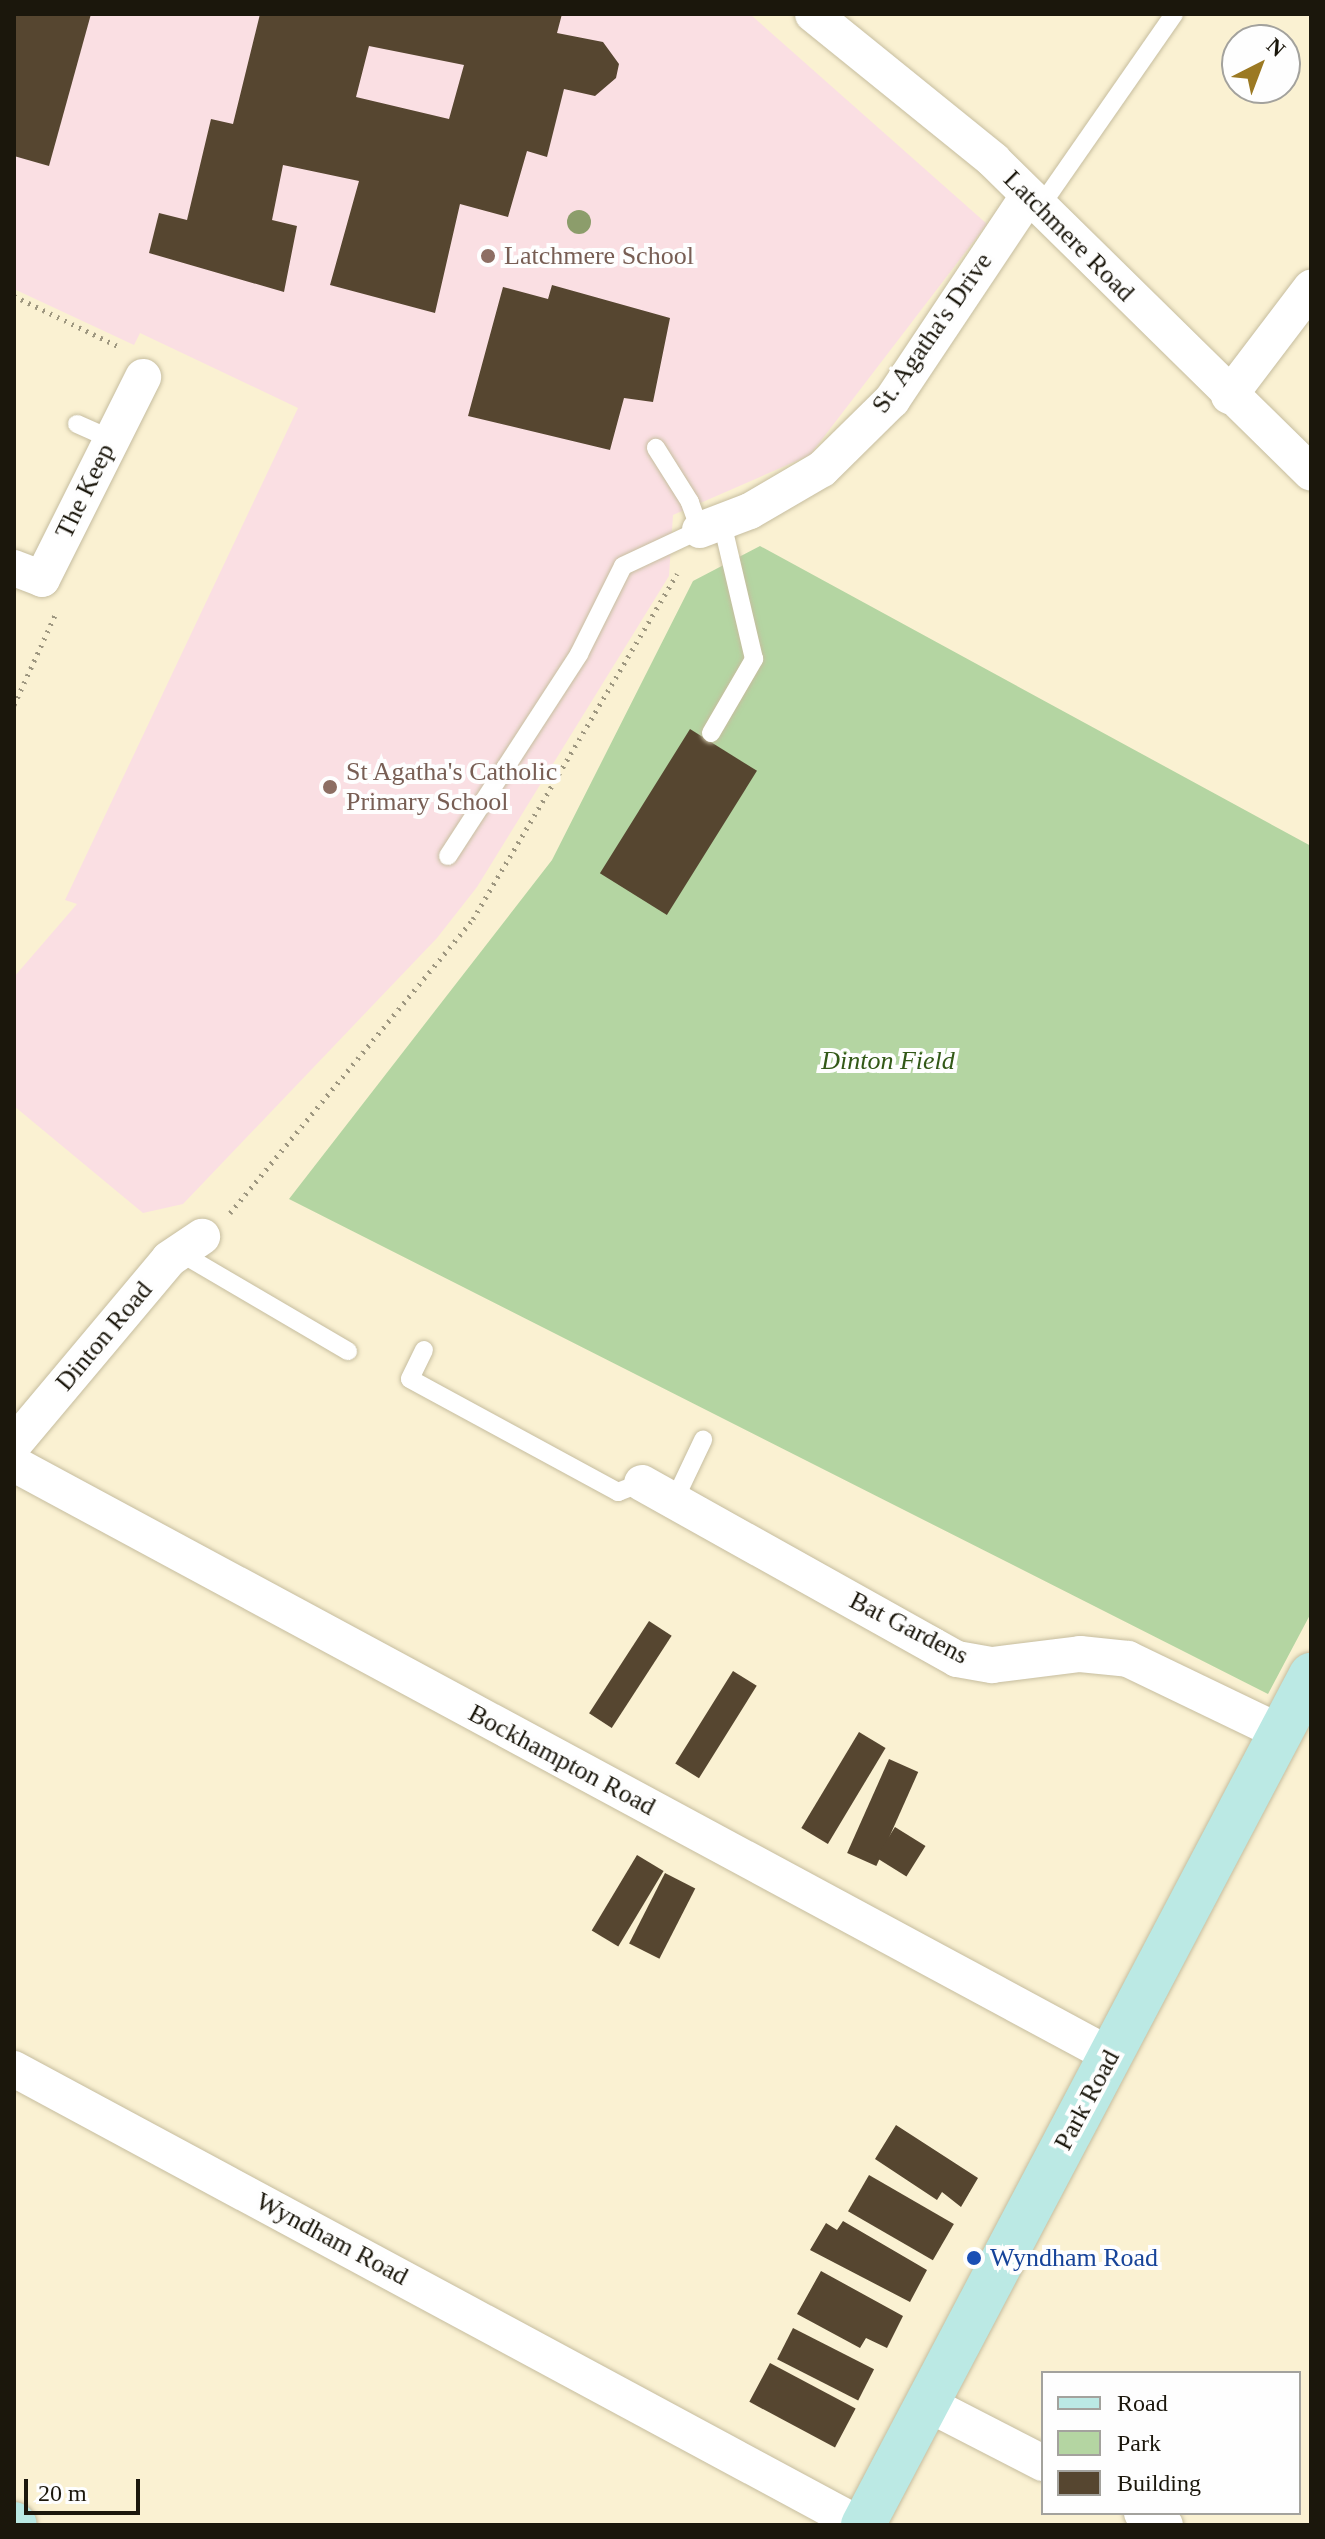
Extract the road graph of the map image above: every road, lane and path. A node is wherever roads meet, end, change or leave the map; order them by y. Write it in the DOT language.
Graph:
graph roads {
  1 [pos="813,14"];
  2 [pos="1174,14"];
  3 [pos="1034,202"];
  4 [pos="1311,288"];
  5 [pos="14,296"];
  6 [pos="143,377"];
  7 [pos="1229,396"];
  8 [pos="77,424"];
  9 [pos="110,439"];
  10 [pos="656,448"];
  11 [pos="1311,473"];
  12 [pos="711,527"];
  13 [pos="28,573"];
  14 [pos="14,705"];
  15 [pos="711,733"];
  16 [pos="448,856"];
  17 [pos="191,1244"];
  18 [pos="424,1350"];
  19 [pos="348,1351"];
  20 [pos="703,1440"];
  21 [pos="14,1444"];
  22 [pos="14,1464"];
  23 [pos="642,1483"];
  24 [pos="674,1501"];
  25 [pos="1311,1675"];
  26 [pos="1282,1733"];
  27 [pos="1110,2055"];
  28 [pos="14,2069"];
  29 [pos="928,2404"];
  30 [pos="1041,2462"];
  31 [pos="1146,2515"];
  32 [pos="862,2525"];
  33 [pos="1165,2525"];
  1 -- 3 [label="street, Latchmere Road"];
  2 -- 3 [label="lane"];
  3 -- 7 [label="street, Latchmere Road"];
  3 -- 12 [label="street, St. Agatha's Drive"];
  4 -- 7 [label="street"];
  5 -- 6 [label="path"];
  6 -- 9 [label="street, The Keep"];
  7 -- 11 [label="street, Latchmere Road"];
  8 -- 9 [label="lane"];
  9 -- 13 [label="street, The Keep"];
  10 -- 12 [label="lane"];
  12 -- 15 [label="lane"];
  12 -- 16 [label="lane"];
  12 -- 17 [label="path"];
  13 -- 14 [label="path"];
  17 -- 19 [label="lane"];
  17 -- 21 [label="street, Dinton Road"];
  18 -- 23 [label="lane"];
  20 -- 24 [label="lane"];
  22 -- 27 [label="street, Bockhampton Road"];
  23 -- 24 [label="street, Bat Gardens"];
  24 -- 26 [label="street, Bat Gardens"];
  25 -- 26 [label="street, Park Road"];
  26 -- 27 [label="street, Park Road"];
  27 -- 29 [label="street, Park Road"];
  28 -- 32 [label="street, Wyndham Road"];
  29 -- 30 [label="street"];
  29 -- 32 [label="street, Park Road"];
  31 -- 33 [label="street"];
}
